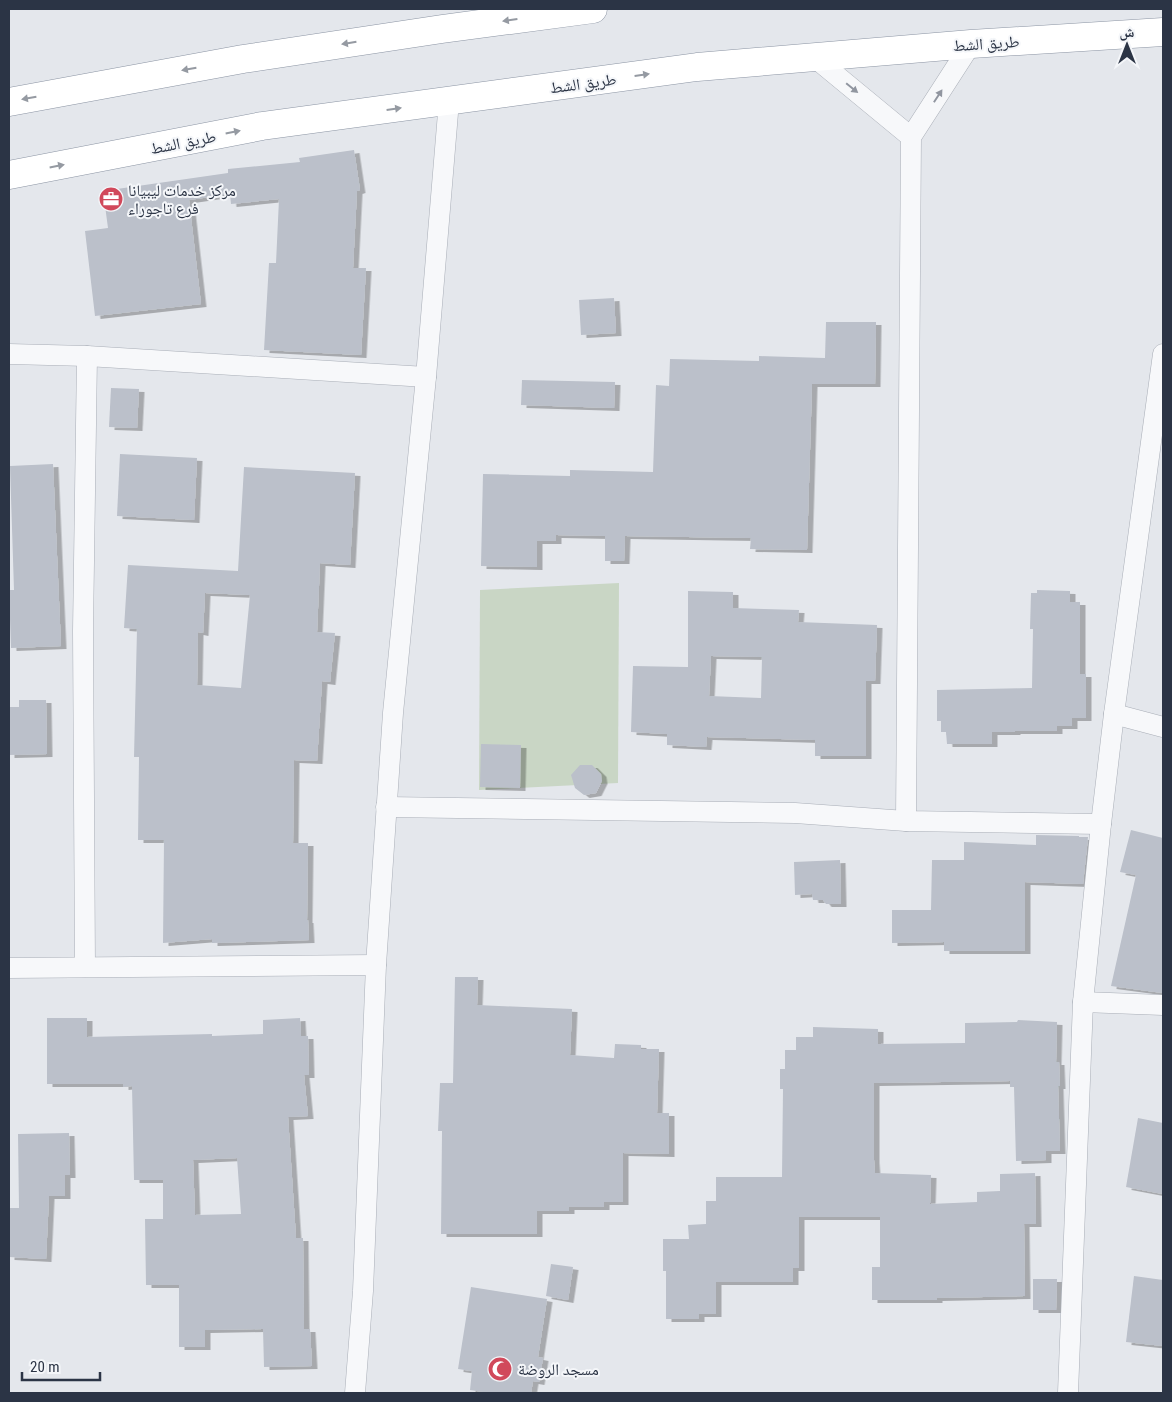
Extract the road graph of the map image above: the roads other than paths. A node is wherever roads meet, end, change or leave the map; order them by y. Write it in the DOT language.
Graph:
graph roads {
  1 [pos="593,9"];
  2 [pos="1163,32"];
  3 [pos="972,44"];
  4 [pos="814,57"];
  5 [pos="450,101"];
  6 [pos="9,102"];
  7 [pos="911,137"];
  8 [pos="9,175"];
  9 [pos="9,354"];
  10 [pos="1163,354"];
  11 [pos="87,356"];
  12 [pos="426,377"];
  13 [pos="1159,405"];
  14 [pos="1114,714"];
  15 [pos="1163,727"];
  16 [pos="386,807"];
  17 [pos="906,821"];
  18 [pos="1101,824"];
  19 [pos="376,965"];
  20 [pos="86,967"];
  21 [pos="9,968"];
  22 [pos="1083,1002"];
  23 [pos="1163,1005"];
  24 [pos="355,1393"];
  25 [pos="1068,1393"];
  1 -- 6 [label="highway, one-way"];
  2 -- 3 [label="highway, طريق الشط"];
  3 -- 4 [label="highway, طريق الشط"];
  7 -- 3 [label="street, one-way"];
  5 -- 4 [label="highway, طريق الشط, one-way"];
  4 -- 7 [label="street, one-way"];
  8 -- 5 [label="highway, طريق الشط, one-way"];
  5 -- 12 [label="street"];
  7 -- 17 [label="street"];
  9 -- 11 [label="street"];
  10 -- 13 [label="street"];
  11 -- 12 [label="street"];
  11 -- 20 [label="street"];
  12 -- 16 [label="street"];
  13 -- 14 [label="street"];
  14 -- 15 [label="street"];
  14 -- 18 [label="street"];
  16 -- 17 [label="street"];
  16 -- 19 [label="street"];
  17 -- 18 [label="street"];
  18 -- 22 [label="street"];
  19 -- 20 [label="street"];
  19 -- 24 [label="street"];
  20 -- 21 [label="street"];
  22 -- 23 [label="street"];
  22 -- 25 [label="street"];
}
